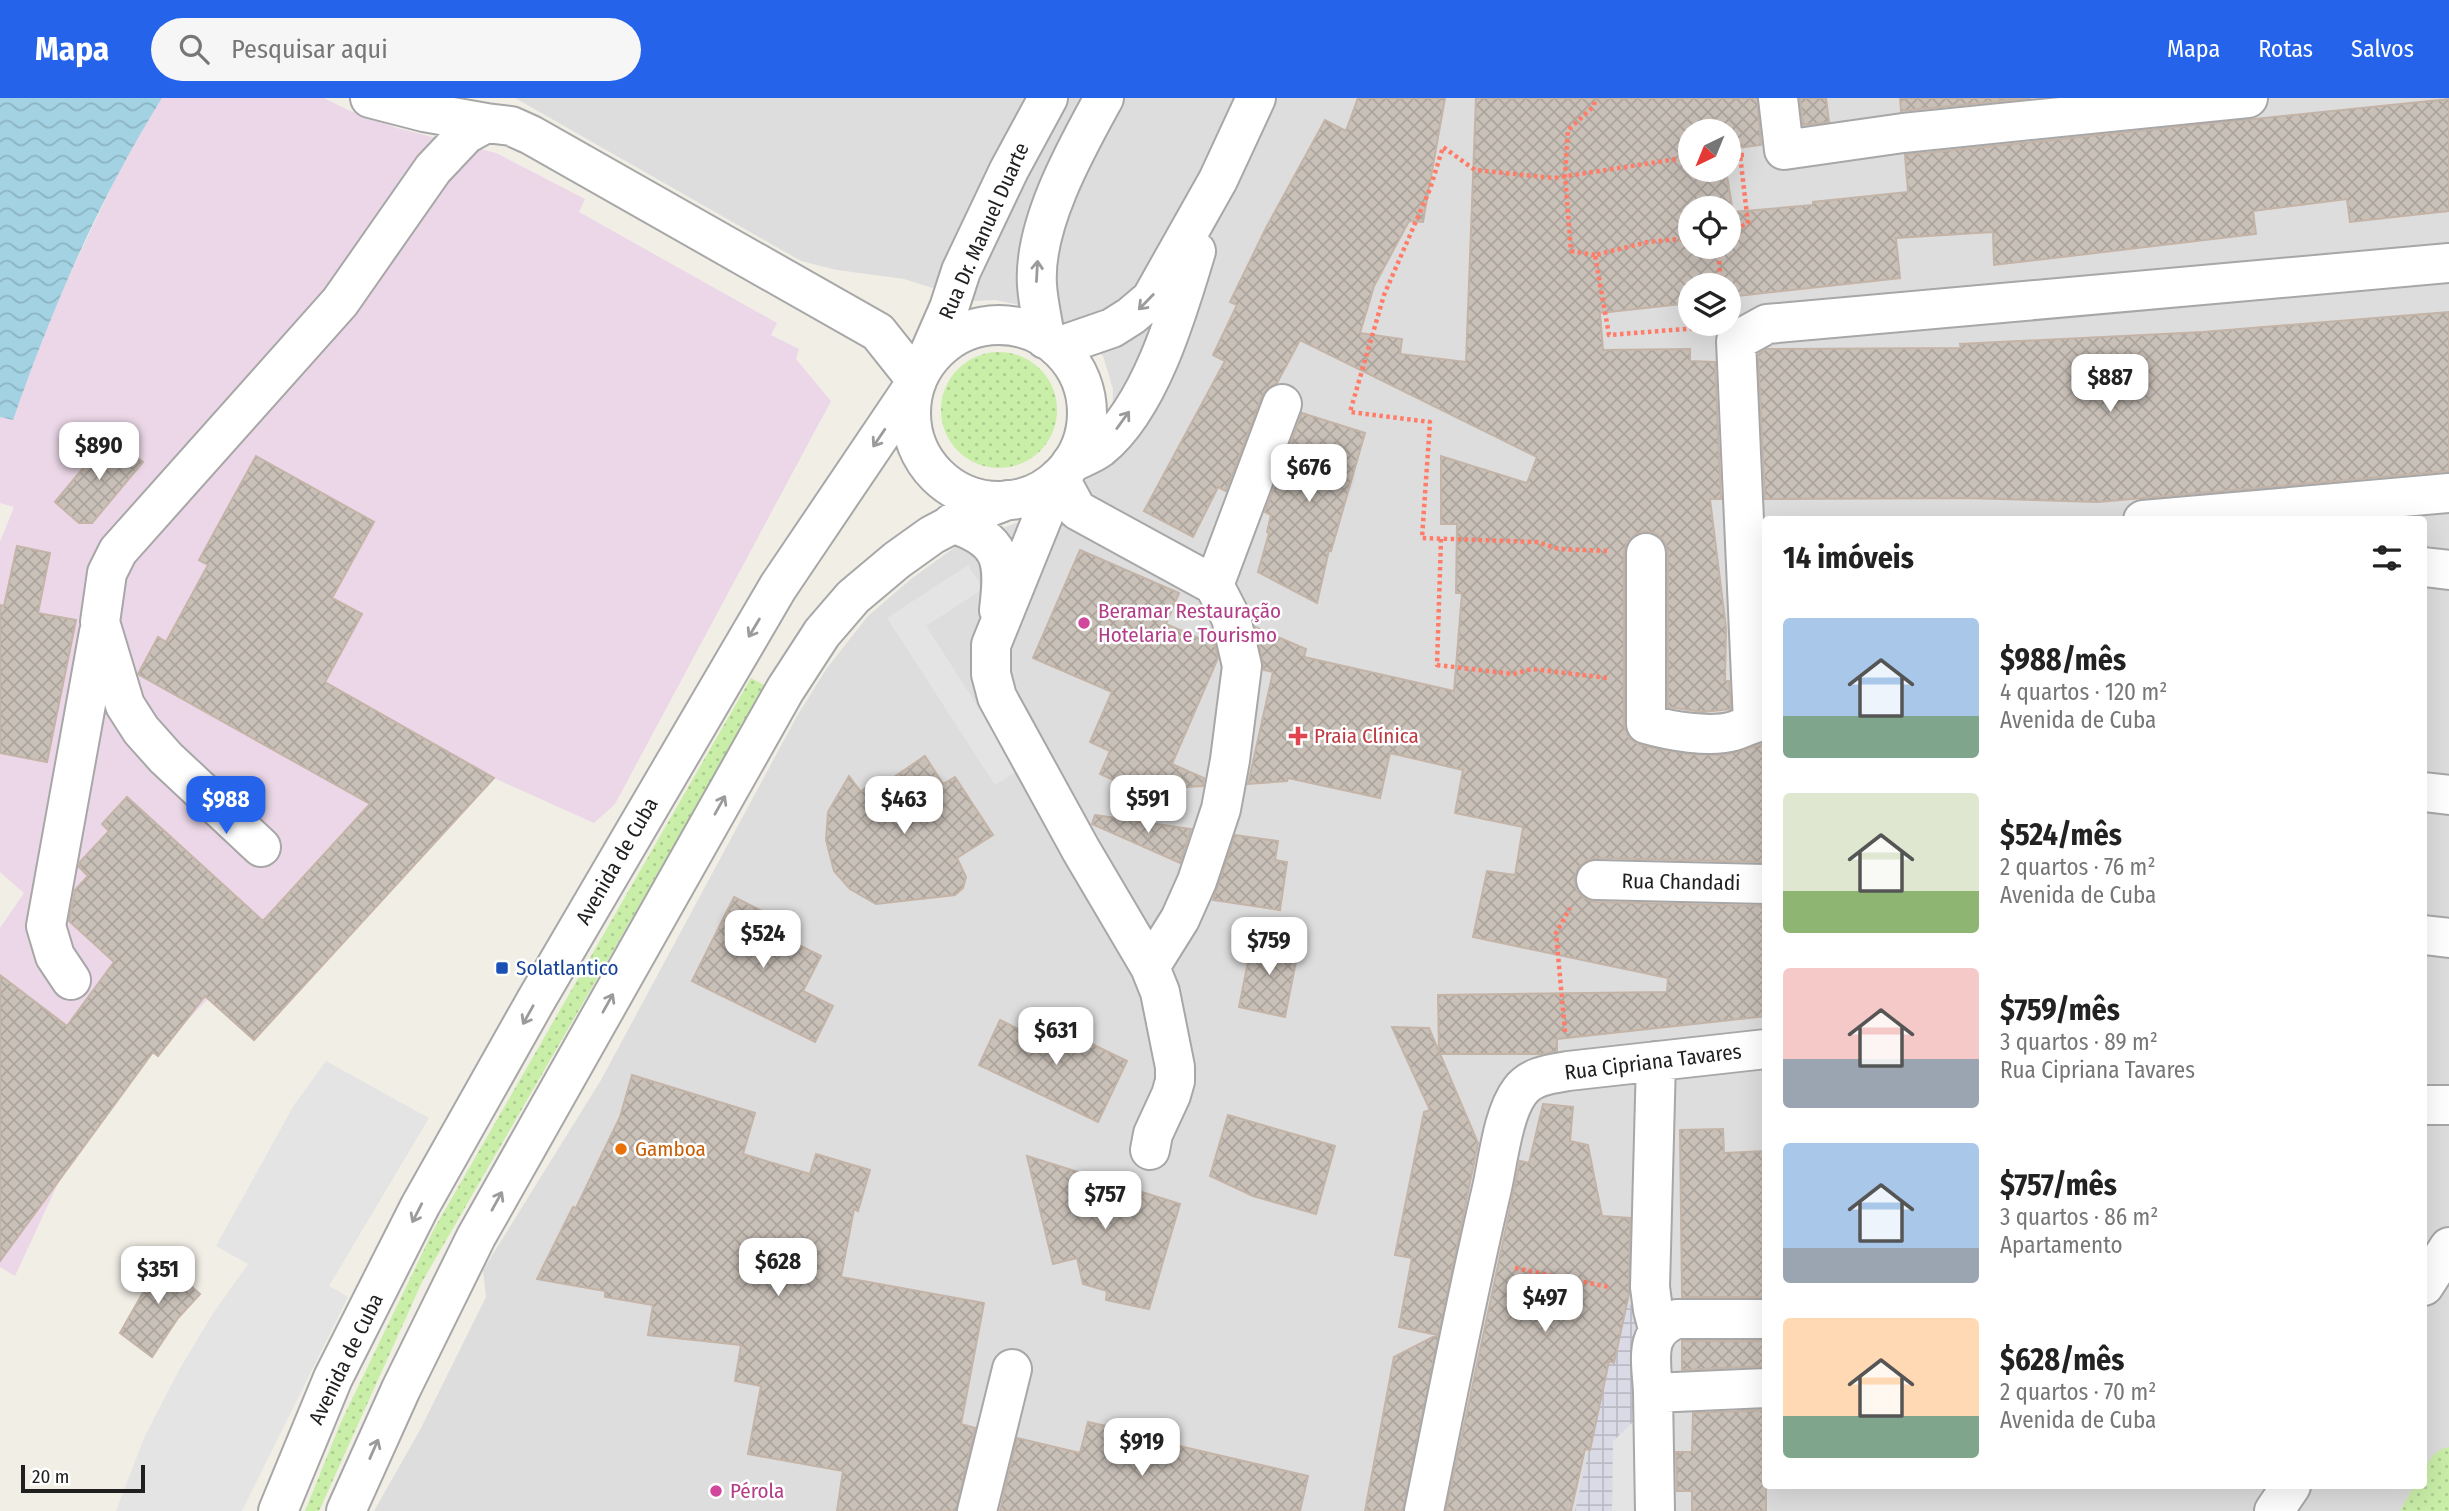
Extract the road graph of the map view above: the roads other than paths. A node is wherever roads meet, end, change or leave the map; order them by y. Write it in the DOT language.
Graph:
graph roads {
  1 [pos="370,98"];
  2 [pos="1048,98"];
  3 [pos="1104,98"];
  4 [pos="1256,98"];
  5 [pos="1779,98"];
  6 [pos="2248,98"];
  7 [pos="486,123"];
  8 [pos="1217,180"];
  9 [pos="2449,263"];
  10 [pos="1051,343"];
  11 [pos="920,373"];
  12 [pos="1282,404"];
  13 [pos="1065,470"];
  14 [pos="2449,493"];
  15 [pos="1008,500"];
  16 [pos="2188,516"];
  17 [pos="1756,522"];
  18 [pos="952,523"];
  19 [pos="1646,553"];
  20 [pos="2427,567"];
  21 [pos="2449,569"];
  22 [pos="1214,585"];
  23 [pos="100,622"];
  24 [pos="998,627"];
  25 [pos="1760,722"];
  26 [pos="2427,792"];
  27 [pos="2449,795"];
  28 [pos="261,847"];
  29 [pos="1596,880"];
  30 [pos="1762,884"];
  31 [pos="2427,935"];
  32 [pos="2449,938"];
  33 [pos="1150,967"];
  34 [pos="71,980"];
  35 [pos="1762,1049"];
  36 [pos="1656,1061"];
  37 [pos="2427,1105"];
  38 [pos="2449,1105"];
  39 [pos="1150,1150"];
  40 [pos="2449,1247"];
  41 [pos="2427,1281"];
  42 [pos="1655,1312"];
  43 [pos="1762,1319"];
  44 [pos="1012,1369"];
  45 [pos="1762,1388"];
  46 [pos="1653,1393"];
  47 [pos="2289,1489"];
  48 [pos="278,1511"];
  49 [pos="346,1511"];
  50 [pos="977,1511"];
  51 [pos="1424,1511"];
  52 [pos="1655,1511"];
  53 [pos="2274,1511"];
  1 -- 7 [label="street"];
  2 -- 11 [label="street, Rua Dr. Manuel Duarte"];
  10 -- 3 [label="street, one-way"];
  4 -- 8 [label="street"];
  5 -- 6 [label="street"];
  7 -- 11 [label="street"];
  7 -- 23 [label="street"];
  8 -- 10 [label="street, one-way"];
  13 -- 8 [label="street, one-way"];
  9 -- 17 [label="street"];
  10 -- 11 [label="street"];
  10 -- 13 [label="street"];
  11 -- 15 [label="street"];
  11 -- 48 [label="street, Avenida de Cuba, one-way"];
  12 -- 22 [label="street"];
  13 -- 15 [label="street"];
  13 -- 22 [label="street"];
  13 -- 24 [label="street"];
  14 -- 16 [label="street"];
  15 -- 18 [label="street"];
  17 -- 25 [label="street"];
  18 -- 24 [label="street"];
  49 -- 18 [label="street, one-way"];
  19 -- 25 [label="street"];
  20 -- 21 [label="street"];
  22 -- 33 [label="street"];
  23 -- 28 [label="street"];
  23 -- 34 [label="street"];
  24 -- 33 [label="street"];
  26 -- 27 [label="street"];
  29 -- 30 [label="street, Rua Chandadi"];
  31 -- 32 [label="street"];
  33 -- 39 [label="street"];
  35 -- 36 [label="street, Rua Cipriana Tavares"];
  36 -- 42 [label="street"];
  36 -- 51 [label="street, Rua Cipriana Tavares"];
  37 -- 38 [label="street"];
  40 -- 41 [label="street"];
  42 -- 43 [label="street"];
  42 -- 46 [label="street"];
  44 -- 50 [label="street"];
  45 -- 46 [label="street"];
  46 -- 52 [label="street"];
  47 -- 53 [label="street"];
}
